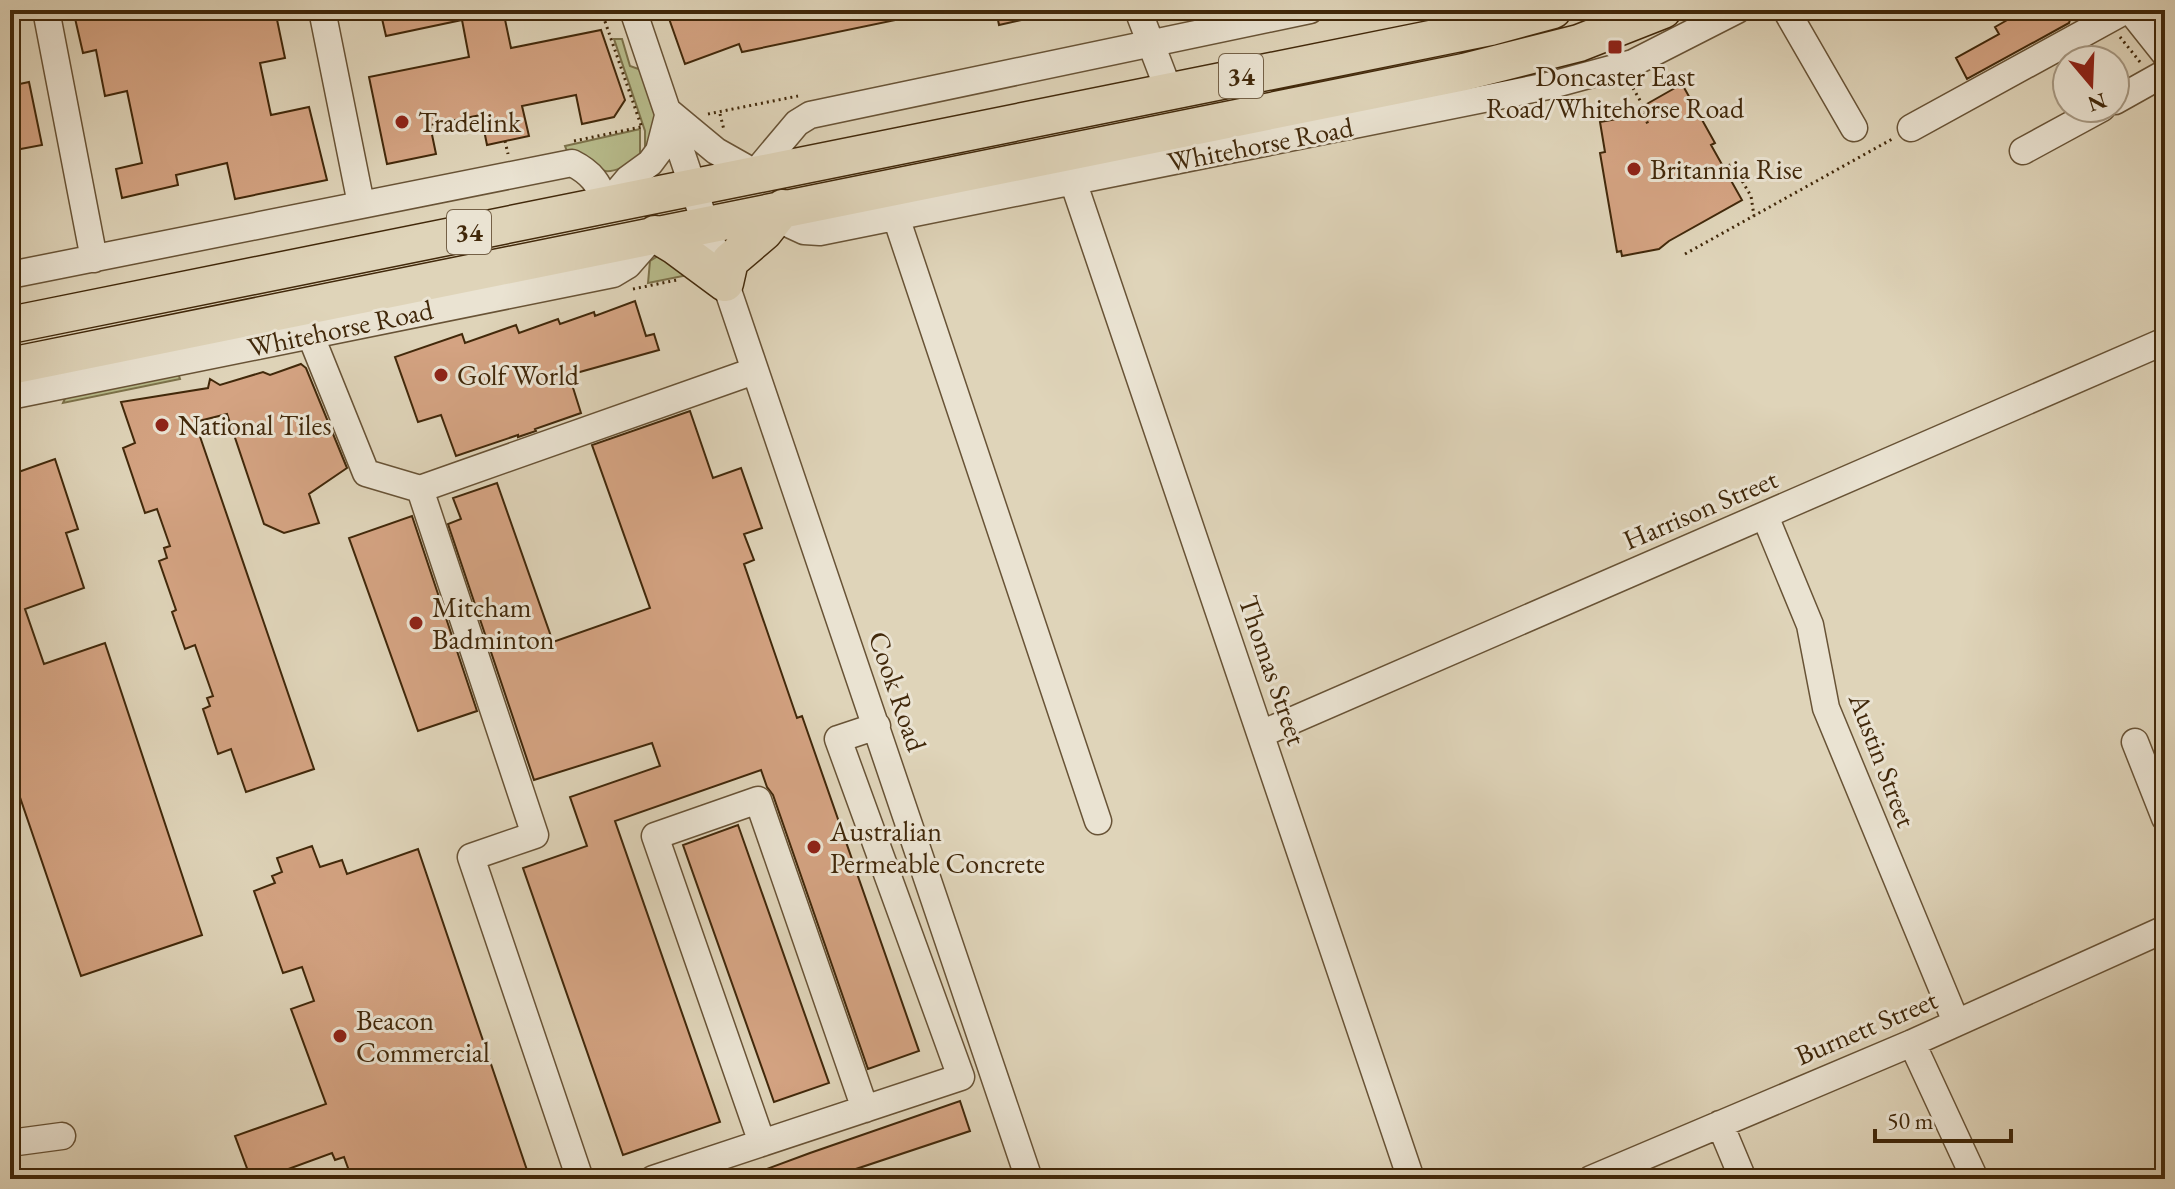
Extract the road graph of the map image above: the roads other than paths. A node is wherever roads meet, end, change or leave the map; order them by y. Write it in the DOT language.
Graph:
graph roads {
  1 [pos="46,10"];
  2 [pos="322,10"];
  3 [pos="633,10"];
  4 [pos="1138,10"];
  5 [pos="1310,10"];
  6 [pos="1553,10"];
  7 [pos="1663,10"];
  8 [pos="1737,10"];
  9 [pos="1786,10"];
  10 [pos="2121,13"];
  11 [pos="1149,42"];
  12 [pos="2165,54"];
  13 [pos="2159,76"];
  14 [pos="1169,91"];
  15 [pos="2131,92"];
  16 [pos="669,112"];
  17 [pos="2073,124"];
  18 [pos="1854,128"];
  19 [pos="1911,128"];
  20 [pos="2023,151"];
  21 [pos="755,173"];
  22 [pos="1073,181"];
  23 [pos="692,187"];
  24 [pos="361,204"];
  25 [pos="607,204"];
  26 [pos="783,208"];
  27 [pos="896,217"];
  28 [pos="706,225"];
  29 [pos="655,234"];
  30 [pos="94,259"];
  31 [pos="10,275"];
  32 [pos="725,283"];
  33 [pos="10,325"];
  34 [pos="310,334"];
  35 [pos="2165,341"];
  36 [pos="754,371"];
  37 [pos="30,372"];
  38 [pos="10,396"];
  39 [pos="420,489"];
  40 [pos="1765,516"];
  41 [pos="877,726"];
  42 [pos="1261,734"];
  43 [pos="2135,742"];
  44 [pos="2165,818"];
  45 [pos="1098,821"];
  46 [pos="2165,929"];
  47 [pos="1956,1022"];
  48 [pos="1912,1043"];
  49 [pos="991,1067"];
  50 [pos="961,1077"];
  51 [pos="865,1109"];
  52 [pos="1720,1124"];
  53 [pos="62,1136"];
  54 [pos="10,1143"];
  55 [pos="762,1143"];
  56 [pos="580,1179"];
  57 [pos="653,1179"];
  58 [pos="1029,1179"];
  59 [pos="1411,1179"];
  60 [pos="1591,1179"];
  61 [pos="1743,1179"];
  62 [pos="1975,1179"];
  1 -- 30 [label="street"];
  2 -- 24 [label="street"];
  3 -- 16 [label="street, Cook Road"];
  4 -- 11 [label="street"];
  5 -- 11 [label="street"];
  6 -- 14 [label="highway, 34"];
  7 -- 26 [label="highway, Whitehorse Road / 34"];
  8 -- 22 [label="street, Whitehorse Road"];
  9 -- 18 [label="street"];
  10 -- 12 [label="street"];
  10 -- 19 [label="street"];
  11 -- 14 [label="street"];
  11 -- 21 [label="street"];
  13 -- 15 [label="street"];
  14 -- 21 [label="highway, 34"];
  16 -- 21 [label="street"];
  16 -- 23 [label="street, Cook Road"];
  16 -- 25 [label="street"];
  17 -- 20 [label="street"];
  21 -- 23 [label="highway, 34"];
  22 -- 27 [label="street, Whitehorse Road"];
  22 -- 42 [label="street, Thomas Street"];
  23 -- 25 [label="highway, 34"];
  23 -- 28 [label="street, Cook Road"];
  24 -- 25 [label="street"];
  24 -- 30 [label="street"];
  25 -- 33 [label="highway, 34"];
  26 -- 27 [label="street, Whitehorse Road"];
  26 -- 28 [label="highway, Whitehorse Road / 34"];
  26 -- 32 [label="highway"];
  27 -- 45 [label="street"];
  28 -- 29 [label="highway, Whitehorse Road / 34"];
  28 -- 32 [label="street, Cook Road"];
  29 -- 32 [label="highway"];
  29 -- 34 [label="street, Whitehorse Road"];
  29 -- 37 [label="highway, Whitehorse Road / 34"];
  30 -- 31 [label="street"];
  32 -- 36 [label="street, Cook Road"];
  34 -- 37 [label="street, Whitehorse Road"];
  34 -- 39 [label="street"];
  35 -- 40 [label="street, Harrison Street"];
  36 -- 39 [label="street"];
  36 -- 41 [label="street, Cook Road"];
  37 -- 38 [label="street, Whitehorse Road"];
  39 -- 56 [label="street"];
  40 -- 42 [label="street, Harrison Street"];
  40 -- 47 [label="street, Austin Street"];
  41 -- 49 [label="street, Cook Road"];
  41 -- 50 [label="street"];
  42 -- 59 [label="street, Thomas Street"];
  43 -- 44 [label="street"];
  46 -- 47 [label="street, Burnett Street"];
  47 -- 48 [label="street, Burnett Street"];
  48 -- 52 [label="street, Burnett Street"];
  48 -- 62 [label="street"];
  49 -- 50 [label="street"];
  49 -- 58 [label="street, Cook Road"];
  50 -- 51 [label="street"];
  51 -- 55 [label="street"];
  51 -- 55 [label="street"];
  52 -- 60 [label="street, Burnett Street"];
  52 -- 61 [label="street"];
  53 -- 54 [label="street"];
  55 -- 57 [label="street"];
}
